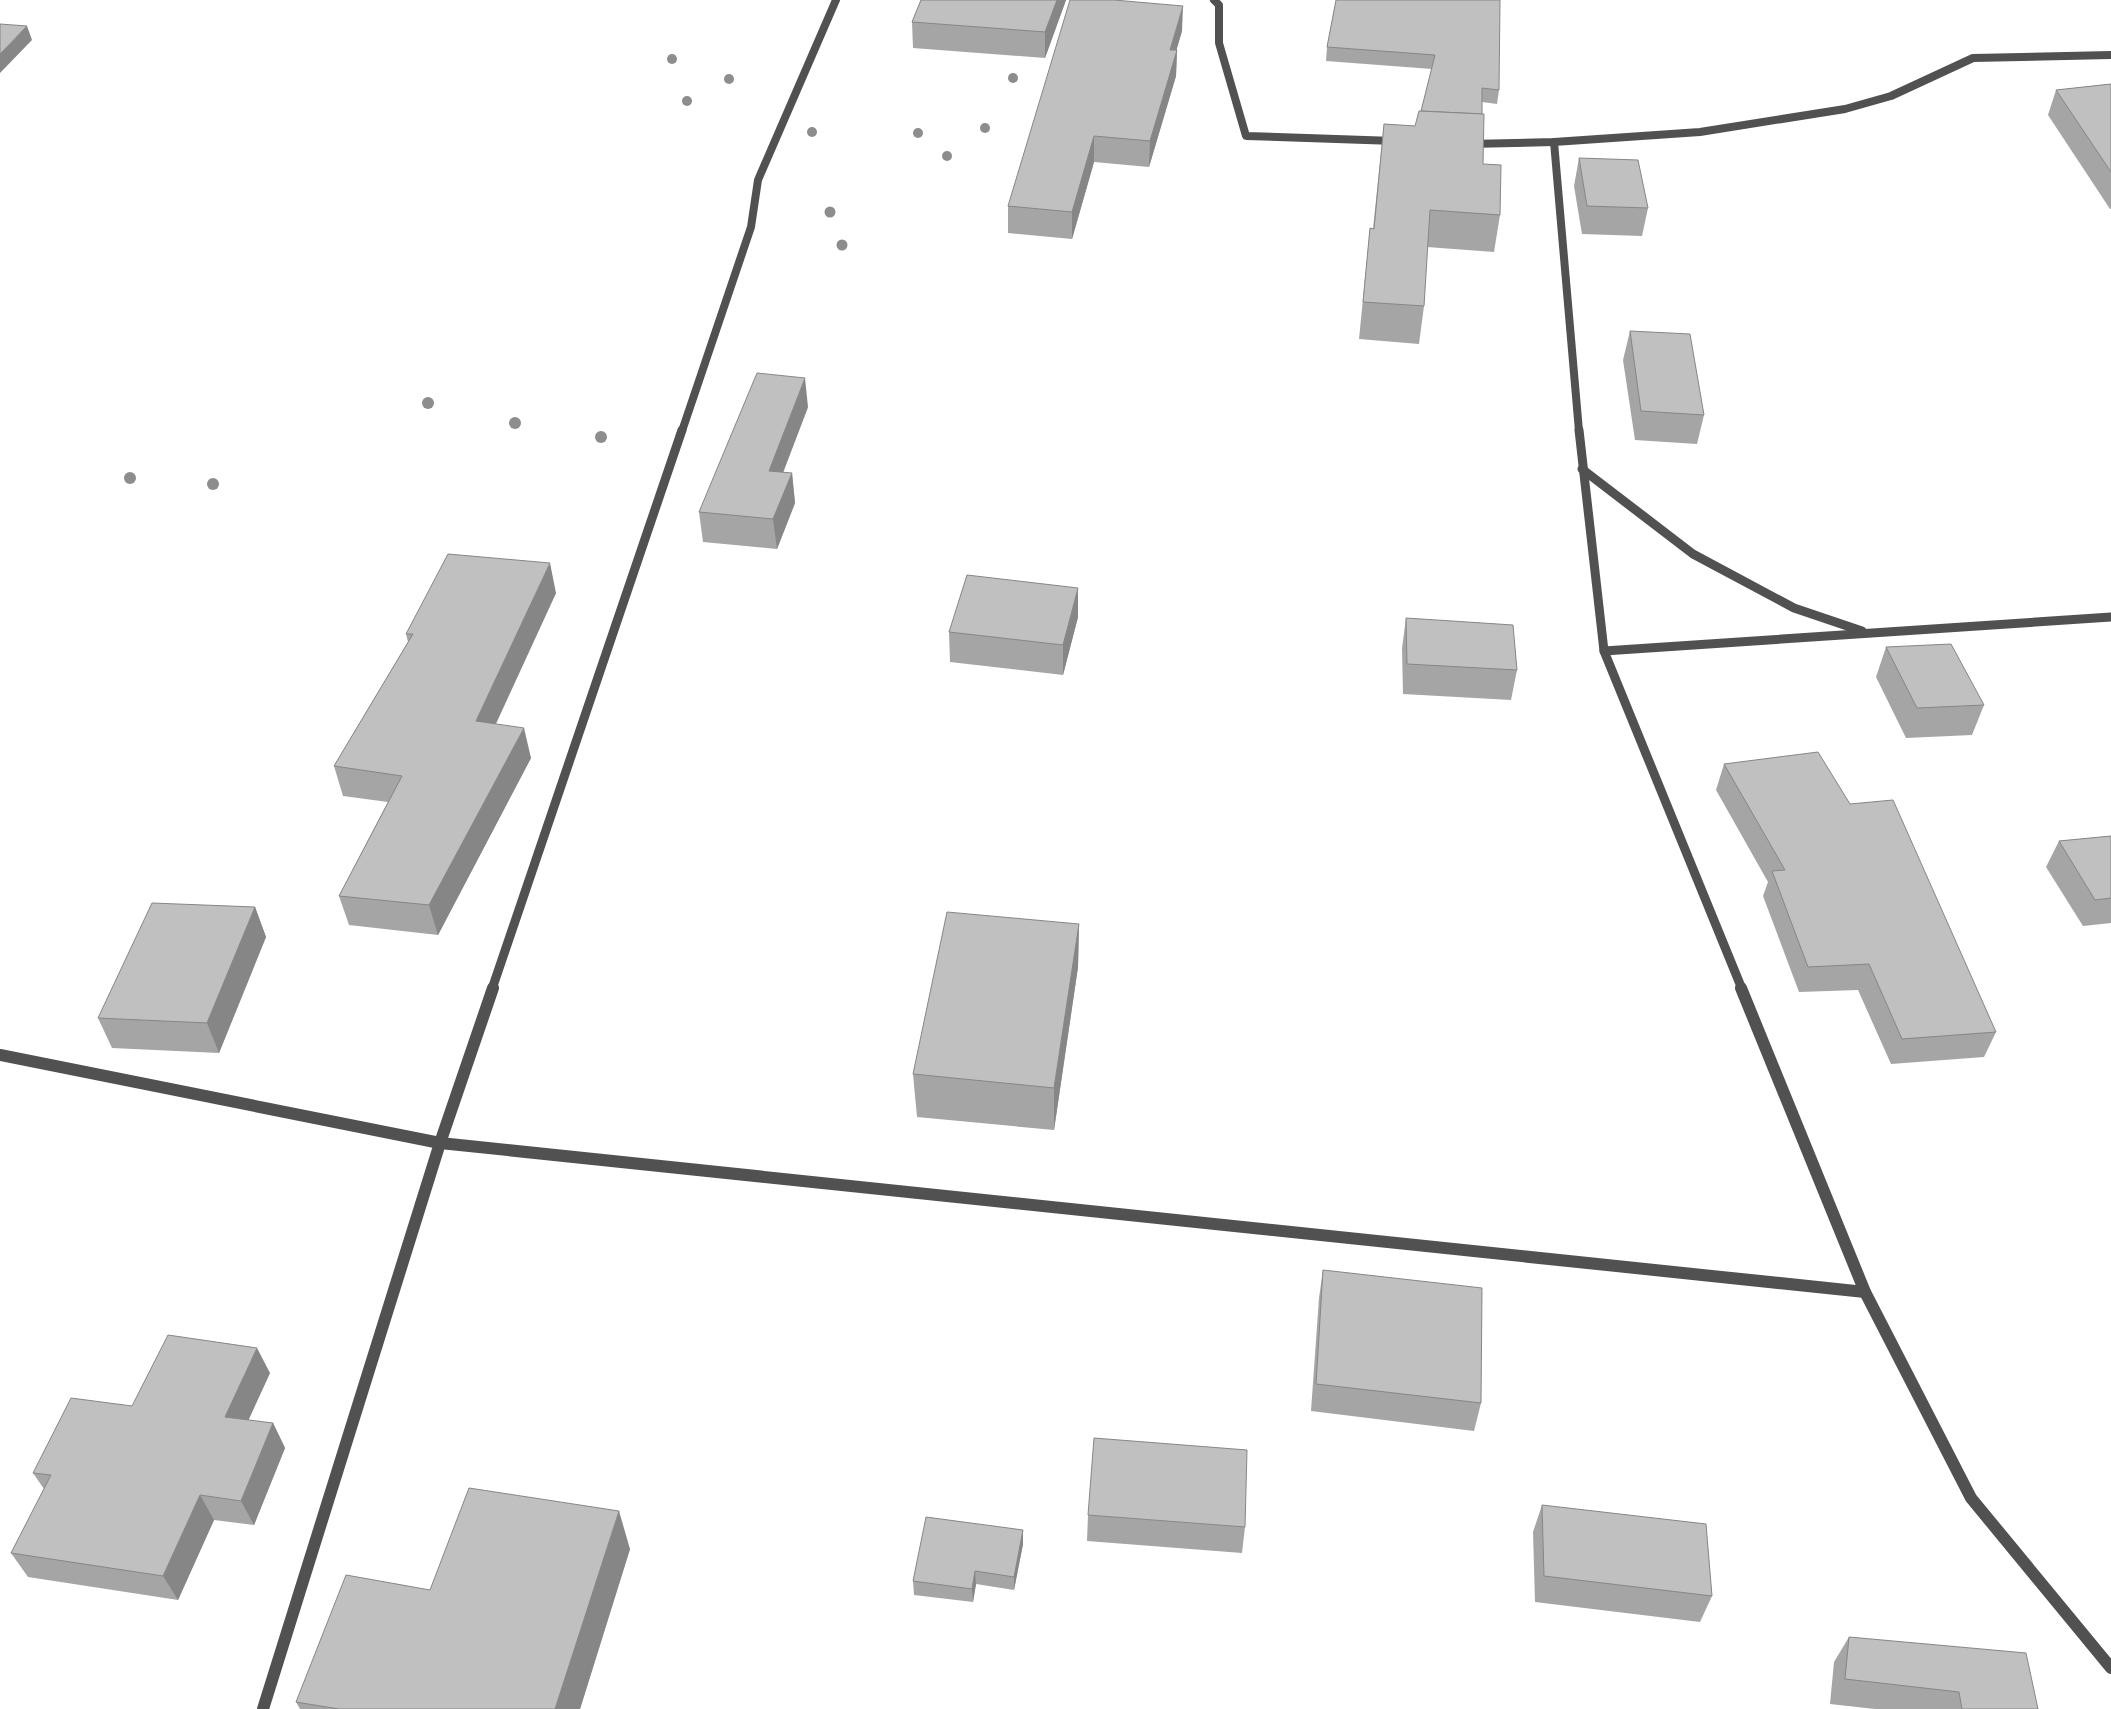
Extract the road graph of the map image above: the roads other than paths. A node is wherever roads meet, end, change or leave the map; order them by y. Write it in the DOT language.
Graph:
graph roads {
  1 [pos="836,0"];
  2 [pos="1214,0"];
  3 [pos="2111,55"];
  4 [pos="1402,141"];
  5 [pos="1554,142"];
  6 [pos="1457,144"];
  7 [pos="1582,469"];
  8 [pos="2111,617"];
  9 [pos="1867,633"];
  10 [pos="1604,651"];
  11 [pos="0,1055"];
  12 [pos="440,1143"];
  13 [pos="1865,1292"];
  14 [pos="2111,1668"];
  15 [pos="263,1709"];
  1 -- 12 [label="street"];
  2 -- 4 [label="street"];
  3 -- 5 [label="street"];
  5 -- 6 [label="street"];
  5 -- 7 [label="street"];
  7 -- 9 [label="street"];
  7 -- 10 [label="street"];
  8 -- 9 [label="street"];
  9 -- 10 [label="street"];
  10 -- 13 [label="street"];
  11 -- 12 [label="street"];
  12 -- 13 [label="street"];
  12 -- 15 [label="street"];
  13 -- 14 [label="street"];
}
